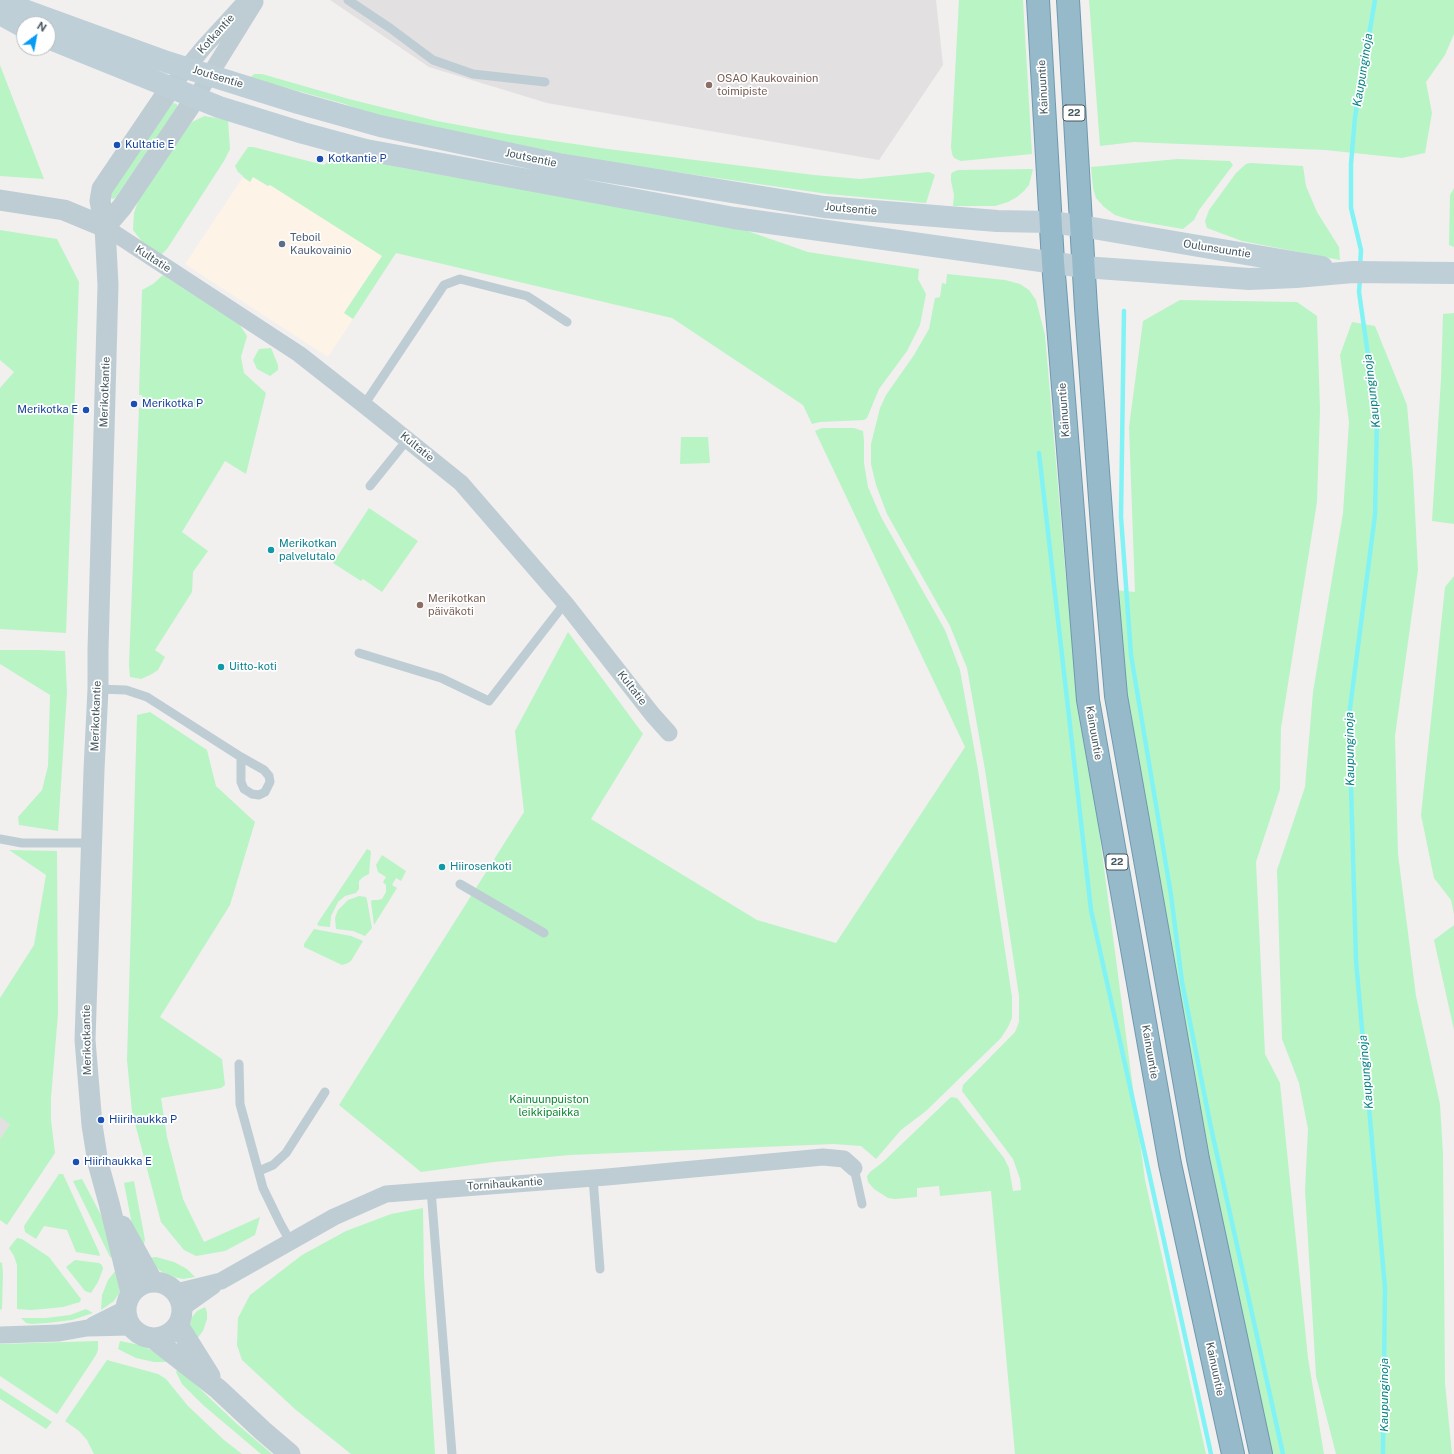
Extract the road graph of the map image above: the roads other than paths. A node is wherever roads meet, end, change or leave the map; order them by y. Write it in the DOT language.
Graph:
graph roads {
  1 [pos="247,0"];
  2 [pos="256,0"];
  3 [pos="348,0"];
  4 [pos="1038,0"];
  5 [pos="1068,0"];
  6 [pos="0,2"];
  7 [pos="0,14"];
  8 [pos="16,23"];
  9 [pos="56,41"];
  10 [pos="187,68"];
  11 [pos="210,75"];
  12 [pos="545,82"];
  13 [pos="171,87"];
  14 [pos="196,97"];
  15 [pos="0,200"];
  16 [pos="1050,222"];
  17 [pos="1081,226"];
  18 [pos="105,227"];
  19 [pos="1053,262"];
  20 [pos="1084,266"];
  21 [pos="1296,270"];
  22 [pos="1452,274"];
  23 [pos="567,322"];
  24 [pos="364,405"];
  25 [pos="407,440"];
  26 [pos="370,486"];
  27 [pos="565,604"];
  28 [pos="359,653"];
  29 [pos="98,689"];
  30 [pos="669,733"];
  31 [pos="241,757"];
  32 [pos="0,839"];
  33 [pos="92,842"];
  34 [pos="460,884"];
  35 [pos="544,933"];
  36 [pos="239,1064"];
  37 [pos="325,1092"];
  38 [pos="854,1168"];
  39 [pos="259,1171"];
  40 [pos="593,1178"];
  41 [pos="431,1190"];
  42 [pos="109,1203"];
  43 [pos="862,1204"];
  44 [pos="290,1242"];
  45 [pos="600,1269"];
  46 [pos="153,1282"];
  47 [pos="179,1309"];
  48 [pos="128,1310"];
  49 [pos="0,1335"];
  50 [pos="154,1339"];
  51 [pos="218,1388"];
  52 [pos="290,1454"];
  53 [pos="452,1454"];
  54 [pos="1233,1454"];
  55 [pos="1261,1454"];
  1 -- 10 [label="street, Kotkantie"];
  2 -- 11 [label="street, Kotkantie"];
  3 -- 12 [label="lane"];
  4 -- 16 [label="highway, Kainuuntie / 22"];
  5 -- 17 [label="highway, 22"];
  6 -- 10 [label="main road, Joutsentie"];
  7 -- 8 [label="main road"];
  9 -- 13 [label="main road, Joutsentie"];
  10 -- 11 [label="main road, Joutsentie"];
  10 -- 13 [label="street, Kotkantie"];
  11 -- 14 [label="street, Kotkantie"];
  11 -- 16 [label="main road, Joutsentie"];
  13 -- 14 [label="main road, Joutsentie"];
  13 -- 18 [label="street, Merikotkantie"];
  14 -- 18 [label="street"];
  14 -- 19 [label="main road, Joutsentie"];
  15 -- 18 [label="street"];
  16 -- 17 [label="main road, Joutsentie"];
  16 -- 19 [label="highway, Kainuuntie / 22"];
  17 -- 20 [label="highway, 22"];
  17 -- 21 [label="main road, Oulunsuuntie"];
  18 -- 24 [label="street, Kultatie"];
  18 -- 29 [label="street, Merikotkantie"];
  19 -- 20 [label="main road, Joutsentie"];
  19 -- 54 [label="highway, Kainuuntie / 22"];
  20 -- 21 [label="main road, Oulunsuuntie"];
  20 -- 55 [label="highway, 22"];
  21 -- 22 [label="main road, Oulunsuuntie"];
  23 -- 24 [label="lane"];
  24 -- 25 [label="street, Kultatie"];
  25 -- 26 [label="lane"];
  25 -- 27 [label="street, Kultatie"];
  27 -- 28 [label="lane"];
  27 -- 30 [label="street, Kultatie"];
  29 -- 31 [label="lane"];
  29 -- 33 [label="street, Merikotkantie"];
  32 -- 33 [label="lane"];
  33 -- 42 [label="street, Merikotkantie"];
  34 -- 35 [label="lane"];
  36 -- 39 [label="lane"];
  37 -- 39 [label="lane"];
  38 -- 40 [label="street, Tornihaukantie"];
  38 -- 43 [label="lane"];
  39 -- 44 [label="lane"];
  40 -- 41 [label="street, Tornihaukantie"];
  40 -- 45 [label="lane"];
  41 -- 44 [label="street, Tornihaukantie"];
  41 -- 53 [label="lane"];
  42 -- 46 [label="street, Merikotkantie"];
  42 -- 48 [label="street, Merikotkantie"];
  44 -- 47 [label="street, Tornihaukantie"];
  46 -- 47 [label="street"];
  46 -- 48 [label="street"];
  47 -- 50 [label="street"];
  47 -- 51 [label="street"];
  48 -- 49 [label="street"];
  48 -- 50 [label="street"];
  50 -- 51 [label="street"];
  51 -- 52 [label="street"];
}
